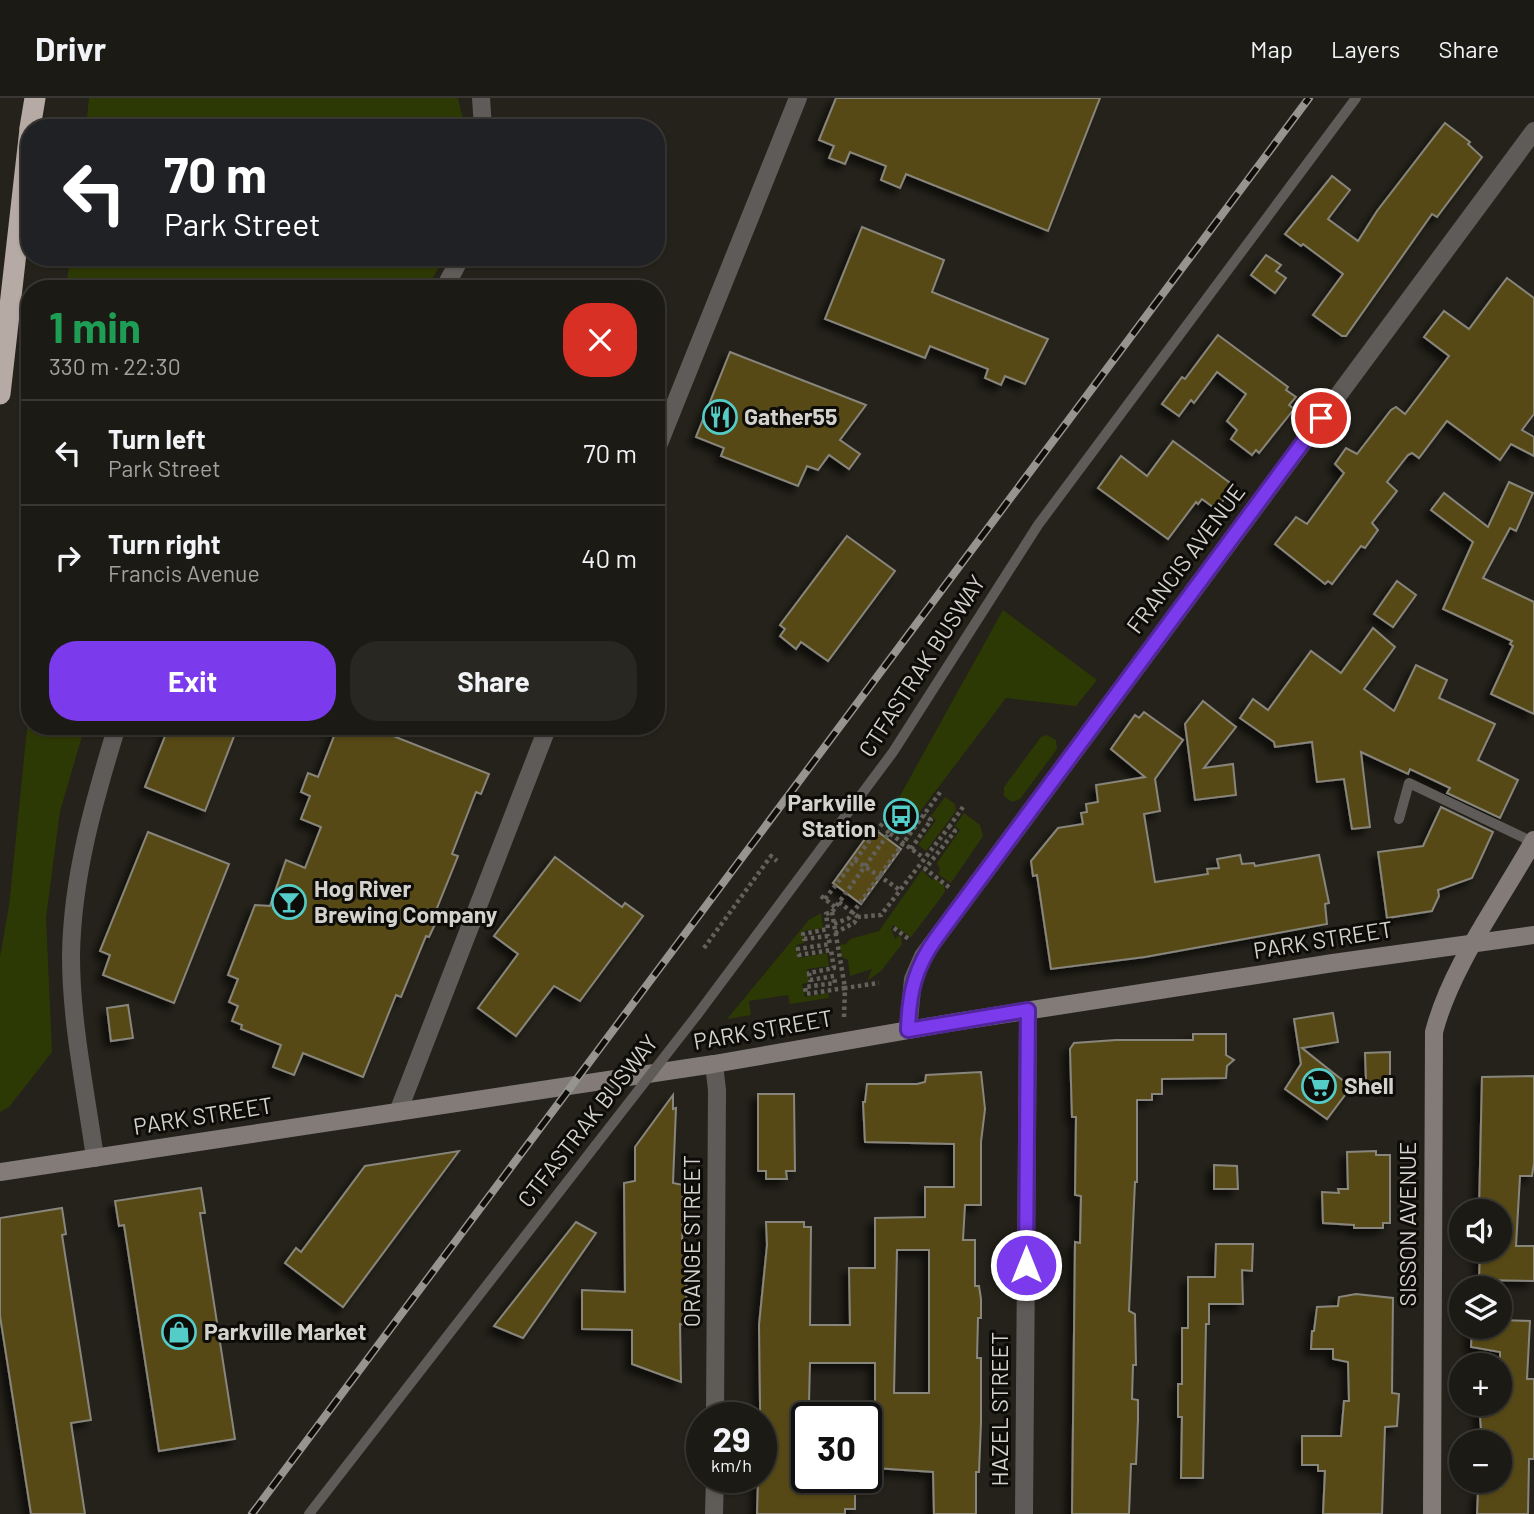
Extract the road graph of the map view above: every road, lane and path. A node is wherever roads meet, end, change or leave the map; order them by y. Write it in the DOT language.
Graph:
graph roads {
  1 [pos="35,98"];
  2 [pos="481,98"];
  3 [pos="798,98"];
  4 [pos="1356,98"];
  5 [pos="32,119"];
  6 [pos="482,119"];
  7 [pos="1534,131"];
  8 [pos="21,208"];
  9 [pos="0,394"];
  10 [pos="665,429"];
  11 [pos="114,735"];
  12 [pos="545,735"];
  13 [pos="942,791"];
  14 [pos="963,807"];
  15 [pos="924,815"];
  16 [pos="894,818"];
  17 [pos="1399,819"];
  18 [pos="903,824"];
  19 [pos="949,827"];
  20 [pos="889,833"];
  21 [pos="1534,841"];
  22 [pos="904,843"];
  23 [pos="911,849"];
  24 [pos="925,858"];
  25 [pos="855,860"];
  26 [pos="777,861"];
  27 [pos="919,865"];
  28 [pos="865,866"];
  29 [pos="925,869"];
  30 [pos="880,876"];
  31 [pos="951,889"];
  32 [pos="900,890"];
  33 [pos="835,907"];
  34 [pos="853,912"];
  35 [pos="858,917"];
  36 [pos="834,923"];
  37 [pos="894,928"];
  38 [pos="835,933"];
  39 [pos="1534,935"];
  40 [pos="911,941"];
  41 [pos="1474,943"];
  42 [pos="704,948"];
  43 [pos="879,983"];
  44 [pos="845,988"];
  45 [pos="1028,1010"];
  46 [pos="844,1017"];
  47 [pos="908,1030"];
  48 [pos="714,1064"];
  49 [pos="398,1112"];
  50 [pos="95,1158"];
  51 [pos="0,1171"];
  52 [pos="715,1402"];
  53 [pos="715,1493"];
  54 [pos="309,1514"];
  55 [pos="715,1514"];
  56 [pos="1024,1514"];
  57 [pos="1432,1514"];
  1 -- 5 [label="highway"];
  2 -- 6 [label="street"];
  3 -- 10 [label="street"];
  4 -- 54 [label="lane, CTFASTRAK BUSWAY, bridge"];
  7 -- 47 [label="street, FRANCIS AVENUE"];
  8 -- 9 [label="highway"];
  11 -- 50 [label="street"];
  12 -- 49 [label="street"];
  13 -- 15 [label="path"];
  14 -- 19 [label="path"];
  15 -- 22 [label="path"];
  15 -- 23 [label="path"];
  16 -- 18 [label="path"];
  16 -- 20 [label="path"];
  16 -- 25 [label="path"];
  17 -- 21 [label="lane"];
  19 -- 24 [label="path"];
  19 -- 29 [label="path"];
  20 -- 22 [label="path"];
  20 -- 28 [label="path"];
  21 -- 41 [label="main road, SISSON AVENUE"];
  22 -- 23 [label="path"];
  22 -- 30 [label="path"];
  23 -- 24 [label="path"];
  24 -- 27 [label="path"];
  25 -- 28 [label="path"];
  25 -- 33 [label="path"];
  26 -- 42 [label="path"];
  27 -- 29 [label="path"];
  27 -- 32 [label="path"];
  28 -- 30 [label="path"];
  28 -- 33 [label="path"];
  29 -- 31 [label="path"];
  30 -- 32 [label="path"];
  30 -- 34 [label="path"];
  32 -- 35 [label="path"];
  33 -- 34 [label="path"];
  33 -- 36 [label="path"];
  33 -- 44 [label="path"];
  34 -- 35 [label="path"];
  34 -- 36 [label="path"];
  35 -- 38 [label="path"];
  36 -- 38 [label="path"];
  37 -- 40 [label="path"];
  38 -- 44 [label="path"];
  39 -- 41 [label="main road, PARK STREET"];
  41 -- 45 [label="main road, PARK STREET"];
  41 -- 57 [label="main road, SISSON AVENUE"];
  43 -- 44 [label="path"];
  44 -- 46 [label="path"];
  45 -- 47 [label="main road, PARK STREET"];
  45 -- 56 [label="street, HAZEL STREET"];
  47 -- 48 [label="main road, PARK STREET"];
  48 -- 49 [label="main road, PARK STREET"];
  48 -- 52 [label="street, ORANGE STREET"];
  49 -- 50 [label="main road, PARK STREET"];
  50 -- 51 [label="main road, PARK STREET"];
  53 -- 55 [label="street"];
}
